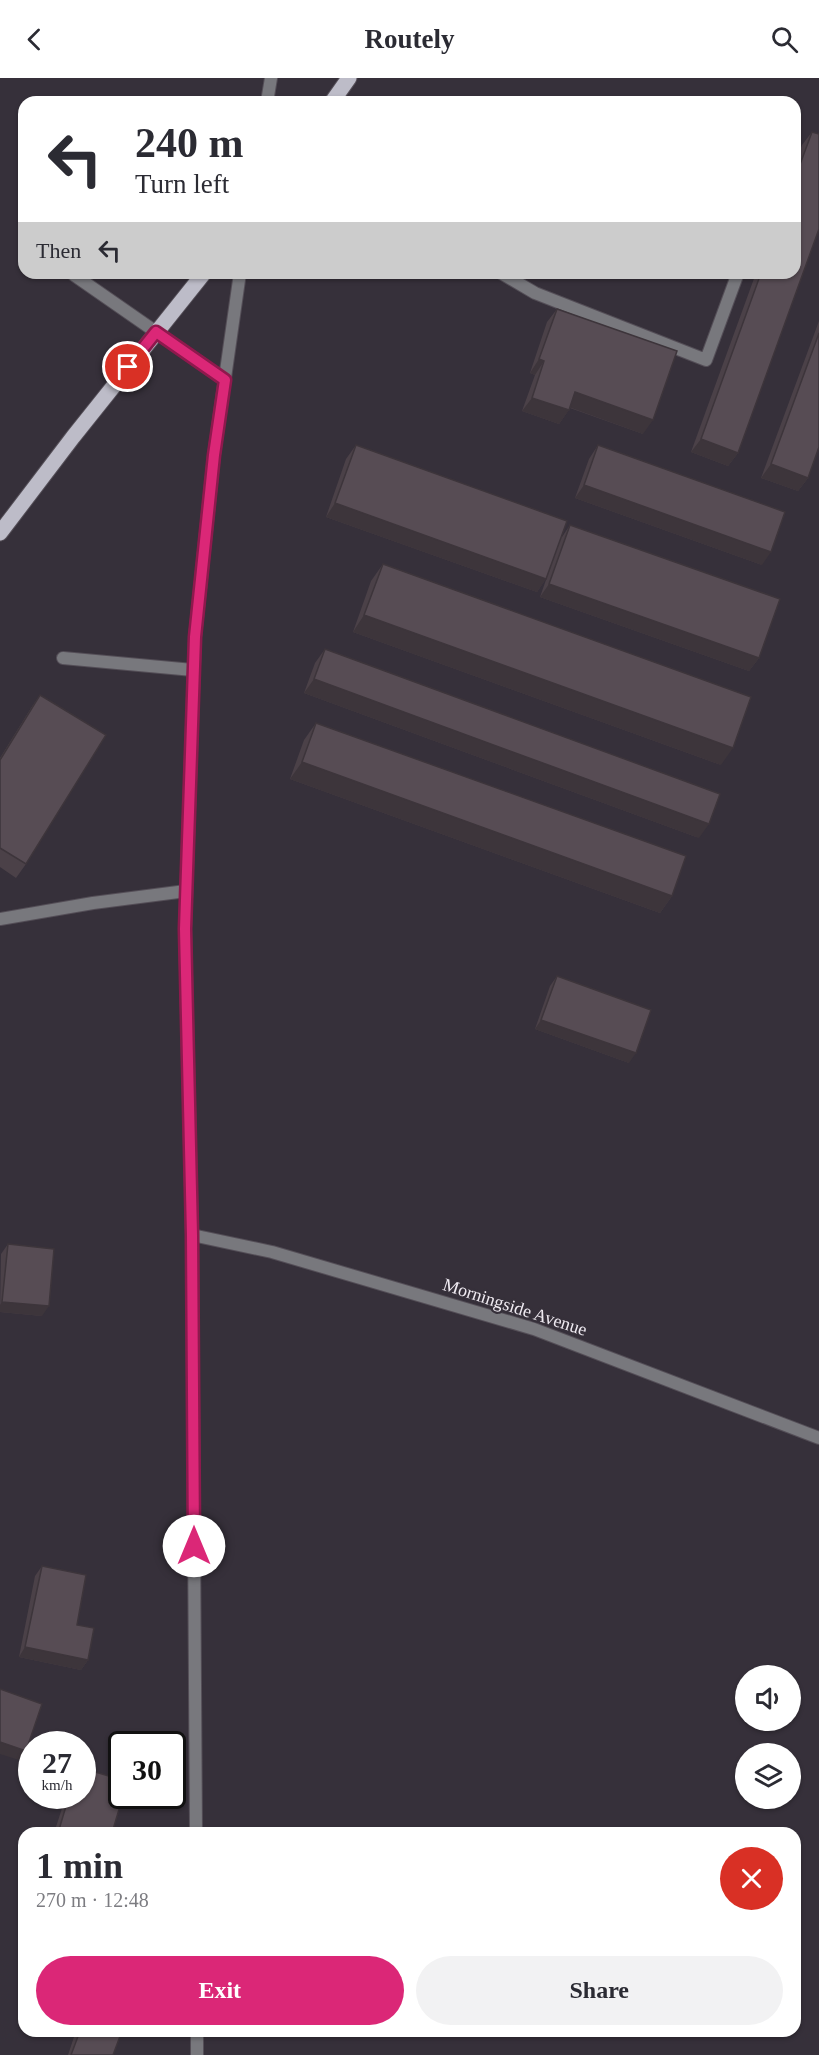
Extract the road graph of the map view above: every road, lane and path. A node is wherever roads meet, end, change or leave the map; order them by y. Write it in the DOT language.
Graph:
graph roads {
  1 [pos="271,78"];
  2 [pos="349,78"];
  3 [pos="268,96"];
  4 [pos="336,96"];
  5 [pos="80,279"];
  6 [pos="199,279"];
  7 [pos="239,279"];
  8 [pos="511,279"];
  9 [pos="736,279"];
  10 [pos="156,332"];
  11 [pos="225,380"];
  12 [pos="0,533"];
  13 [pos="63,658"];
  14 [pos="193,670"];
  15 [pos="186,891"];
  16 [pos="0,920"];
  17 [pos="192,1235"];
  18 [pos="819,1438"];
  19 [pos="196,1827"];
  20 [pos="197,2037"];
  21 [pos="197,2055"];
  1 -- 3 [label="street"];
  2 -- 4 [label="main road"];
  5 -- 10 [label="street"];
  6 -- 10 [label="main road"];
  7 -- 11 [label="street"];
  8 -- 9 [label="street"];
  10 -- 11 [label="street"];
  10 -- 12 [label="main road"];
  11 -- 14 [label="street"];
  13 -- 14 [label="street"];
  14 -- 15 [label="street"];
  15 -- 16 [label="street"];
  15 -- 17 [label="street"];
  17 -- 18 [label="street, Morningside Avenue"];
  17 -- 19 [label="street"];
  20 -- 21 [label="street"];
}
